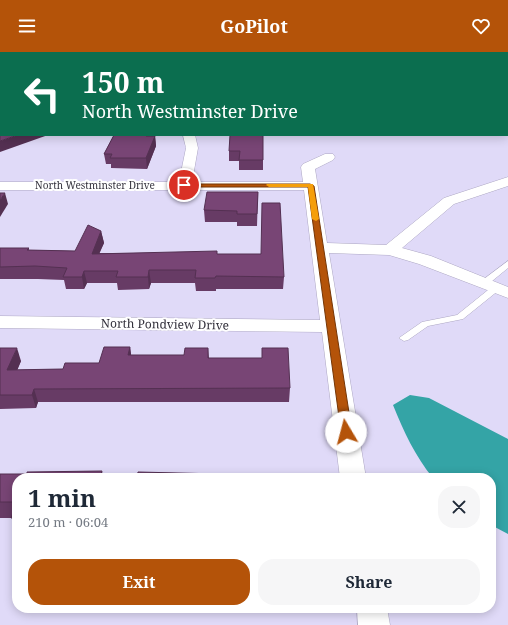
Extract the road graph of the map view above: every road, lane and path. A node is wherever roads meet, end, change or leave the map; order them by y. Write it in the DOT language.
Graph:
graph roads {
  1 [pos="189,136"];
  2 [pos="329,157"];
  3 [pos="508,181"];
  4 [pos="184,185"];
  5 [pos="0,186"];
  6 [pos="310,186"];
  7 [pos="320,248"];
  8 [pos="390,250"];
  9 [pos="508,264"];
  10 [pos="496,288"];
  11 [pos="0,322"];
  12 [pos="331,326"];
  13 [pos="404,338"];
  14 [pos="352,473"];
  15 [pos="373,613"];
  16 [pos="374,625"];
  1 -- 4 [label="street"];
  2 -- 6 [label="street"];
  3 -- 8 [label="street"];
  4 -- 5 [label="street, North Westminster Drive"];
  4 -- 6 [label="street, North Westminster Drive"];
  6 -- 7 [label="street"];
  7 -- 8 [label="street"];
  7 -- 12 [label="street"];
  8 -- 10 [label="street"];
  9 -- 10 [label="lane"];
  10 -- 13 [label="lane"];
  11 -- 12 [label="street, North Pondview Drive"];
  12 -- 14 [label="street"];
  15 -- 16 [label="street"];
}
